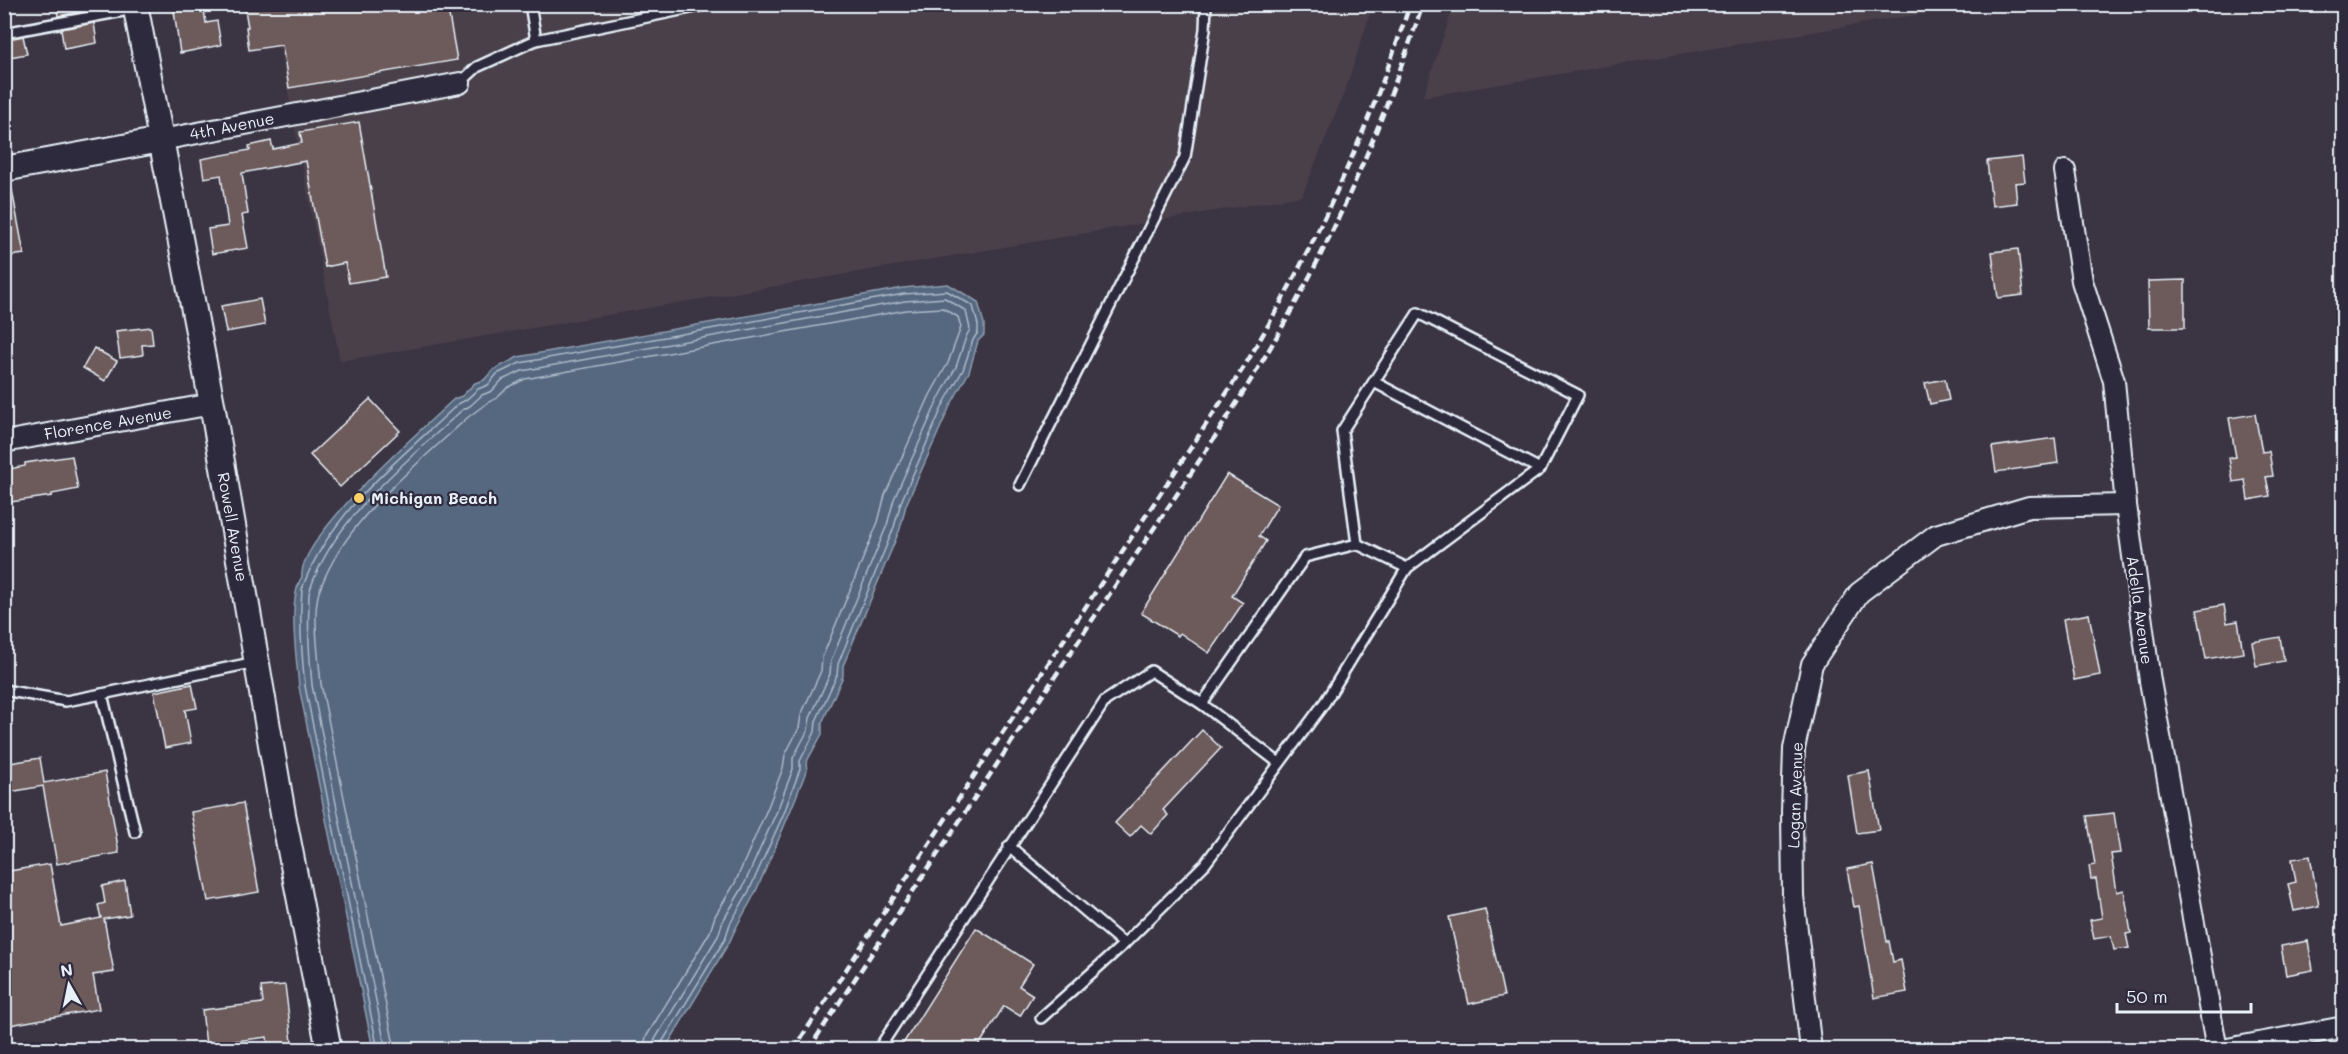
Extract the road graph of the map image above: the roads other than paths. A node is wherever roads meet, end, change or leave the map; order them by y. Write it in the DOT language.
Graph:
graph roads {
  1 [pos="530,4"];
  2 [pos="710,4"];
  3 [pos="1206,4"];
  4 [pos="136,7"];
  5 [pos="4,33"];
  6 [pos="536,40"];
  7 [pos="460,83"];
  8 [pos="160,140"];
  9 [pos="4,169"];
  10 [pos="2064,171"];
  11 [pos="1374,382"];
  12 [pos="212,404"];
  13 [pos="4,442"];
  14 [pos="1540,469"];
  15 [pos="1020,484"];
  16 [pos="2126,505"];
  17 [pos="1357,544"];
  18 [pos="1407,568"];
  19 [pos="256,662"];
  20 [pos="4,690"];
  21 [pos="102,694"];
  22 [pos="1202,704"];
  23 [pos="1279,763"];
  24 [pos="135,832"];
  25 [pos="1009,846"];
  26 [pos="1124,944"];
  27 [pos="1041,1018"];
  28 [pos="2343,1027"];
  29 [pos="329,1050"];
  30 [pos="878,1050"];
  31 [pos="1811,1050"];
  32 [pos="2217,1050"];
  33 [pos="2222,1050"];
  1 -- 6 [label="lane"];
  2 -- 6 [label="lane"];
  3 -- 15 [label="lane"];
  4 -- 5 [label="lane"];
  4 -- 8 [label="street, Rowell Avenue"];
  6 -- 7 [label="lane"];
  7 -- 8 [label="street, 4th Avenue"];
  8 -- 9 [label="street, 4th Avenue"];
  8 -- 12 [label="street, Rowell Avenue"];
  10 -- 16 [label="street, Adella Avenue"];
  11 -- 14 [label="lane"];
  11 -- 14 [label="lane"];
  11 -- 17 [label="lane"];
  12 -- 13 [label="street, Florence Avenue"];
  12 -- 19 [label="street, Rowell Avenue"];
  14 -- 18 [label="lane"];
  16 -- 31 [label="street, Logan Avenue"];
  16 -- 32 [label="street, Adella Avenue"];
  17 -- 18 [label="lane"];
  17 -- 22 [label="lane"];
  18 -- 23 [label="lane"];
  19 -- 21 [label="lane"];
  19 -- 29 [label="street, Rowell Avenue"];
  20 -- 21 [label="lane"];
  21 -- 24 [label="lane"];
  22 -- 23 [label="lane"];
  22 -- 25 [label="lane"];
  23 -- 26 [label="lane"];
  25 -- 26 [label="lane"];
  25 -- 30 [label="lane"];
  26 -- 27 [label="lane"];
  28 -- 33 [label="street"];
}
